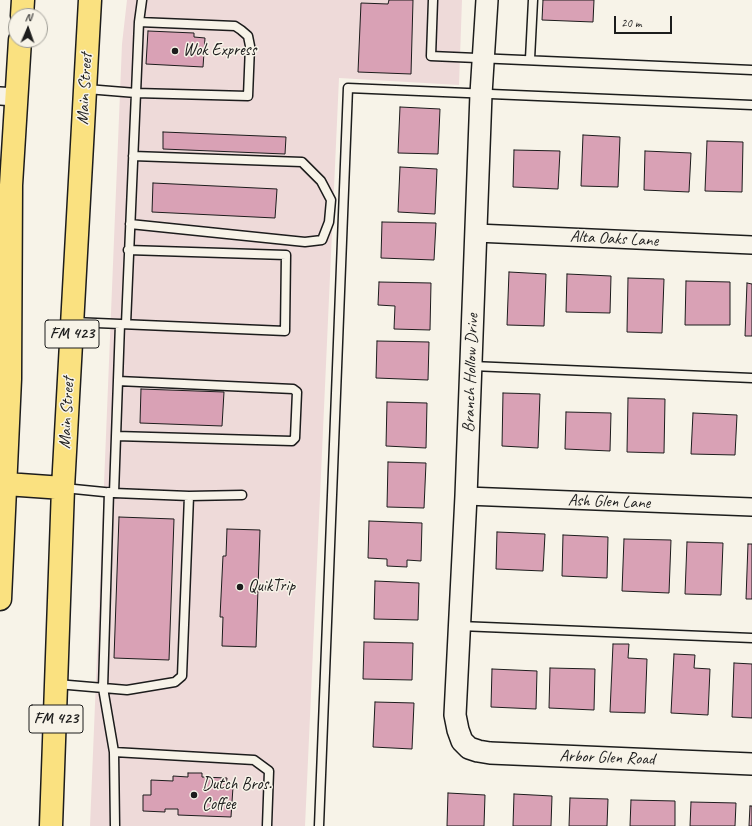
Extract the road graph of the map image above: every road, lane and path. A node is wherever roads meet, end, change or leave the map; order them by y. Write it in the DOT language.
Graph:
graph roads {
  1 [pos="90,0"];
  2 [pos="142,0"];
  3 [pos="433,0"];
  4 [pos="487,0"];
  5 [pos="533,0"];
  6 [pos="139,22"];
  7 [pos="18,48"];
  8 [pos="484,58"];
  9 [pos="530,59"];
  10 [pos="752,70"];
  11 [pos="85,89"];
  12 [pos="136,93"];
  13 [pos="481,94"];
  14 [pos="8,97"];
  15 [pos="752,104"];
  16 [pos="133,156"];
  17 [pos="6,185"];
  18 [pos="130,224"];
  19 [pos="476,233"];
  20 [pos="752,245"];
  21 [pos="128,250"];
  22 [pos="72,322"];
  23 [pos="123,324"];
  24 [pos="471,366"];
  25 [pos="752,378"];
  26 [pos="118,382"];
  27 [pos="116,436"];
  28 [pos="6,484"];
  29 [pos="63,488"];
  30 [pos="111,492"];
  31 [pos="189,496"];
  32 [pos="242,496"];
  33 [pos="466,496"];
  34 [pos="752,507"];
  35 [pos="0,599"];
  36 [pos="460,626"];
  37 [pos="752,638"];
  38 [pos="57,684"];
  39 [pos="103,688"];
  40 [pos="464,744"];
  41 [pos="114,752"];
  42 [pos="752,764"];
  43 [pos="51,826"];
  44 [pos="115,826"];
  45 [pos="267,826"];
  46 [pos="319,826"];
  1 -- 11 [label="main road, Main Street / FM 423"];
  2 -- 6 [label="lane"];
  3 -- 8 [label="lane"];
  4 -- 8 [label="street, Branch Hollow Drive"];
  5 -- 9 [label="lane"];
  6 -- 12 [label="lane"];
  6 -- 12 [label="lane"];
  7 -- 14 [label="main road"];
  8 -- 9 [label="lane"];
  8 -- 13 [label="street, Branch Hollow Drive"];
  9 -- 10 [label="lane"];
  11 -- 12 [label="lane"];
  11 -- 22 [label="main road, Main Street / FM 423"];
  12 -- 16 [label="lane"];
  13 -- 15 [label="lane"];
  13 -- 19 [label="street, Branch Hollow Drive"];
  13 -- 46 [label="lane"];
  14 -- 17 [label="main road"];
  16 -- 18 [label="lane"];
  16 -- 18 [label="lane"];
  17 -- 28 [label="main road"];
  18 -- 21 [label="lane"];
  19 -- 20 [label="street, Alta Oaks Lane"];
  19 -- 24 [label="street, Branch Hollow Drive"];
  21 -- 23 [label="lane"];
  21 -- 23 [label="lane"];
  22 -- 23 [label="lane"];
  22 -- 29 [label="main road, Main Street / FM 423"];
  23 -- 26 [label="lane"];
  24 -- 25 [label="lane"];
  24 -- 33 [label="street, Branch Hollow Drive"];
  26 -- 27 [label="lane"];
  26 -- 27 [label="lane"];
  27 -- 30 [label="lane"];
  28 -- 29 [label="main road"];
  28 -- 35 [label="main road"];
  29 -- 30 [label="lane"];
  29 -- 38 [label="main road, Main Street / FM 423"];
  30 -- 31 [label="lane"];
  30 -- 39 [label="lane"];
  31 -- 32 [label="lane"];
  31 -- 39 [label="lane"];
  33 -- 34 [label="street, Ash Glen Lane"];
  33 -- 36 [label="street, Branch Hollow Drive"];
  36 -- 37 [label="lane"];
  36 -- 40 [label="street, Branch Hollow Drive"];
  38 -- 39 [label="lane"];
  38 -- 43 [label="main road, Main Street / FM 423"];
  39 -- 41 [label="lane"];
  40 -- 42 [label="street, Arbor Glen Road"];
  41 -- 44 [label="lane"];
  41 -- 45 [label="lane"];
}
